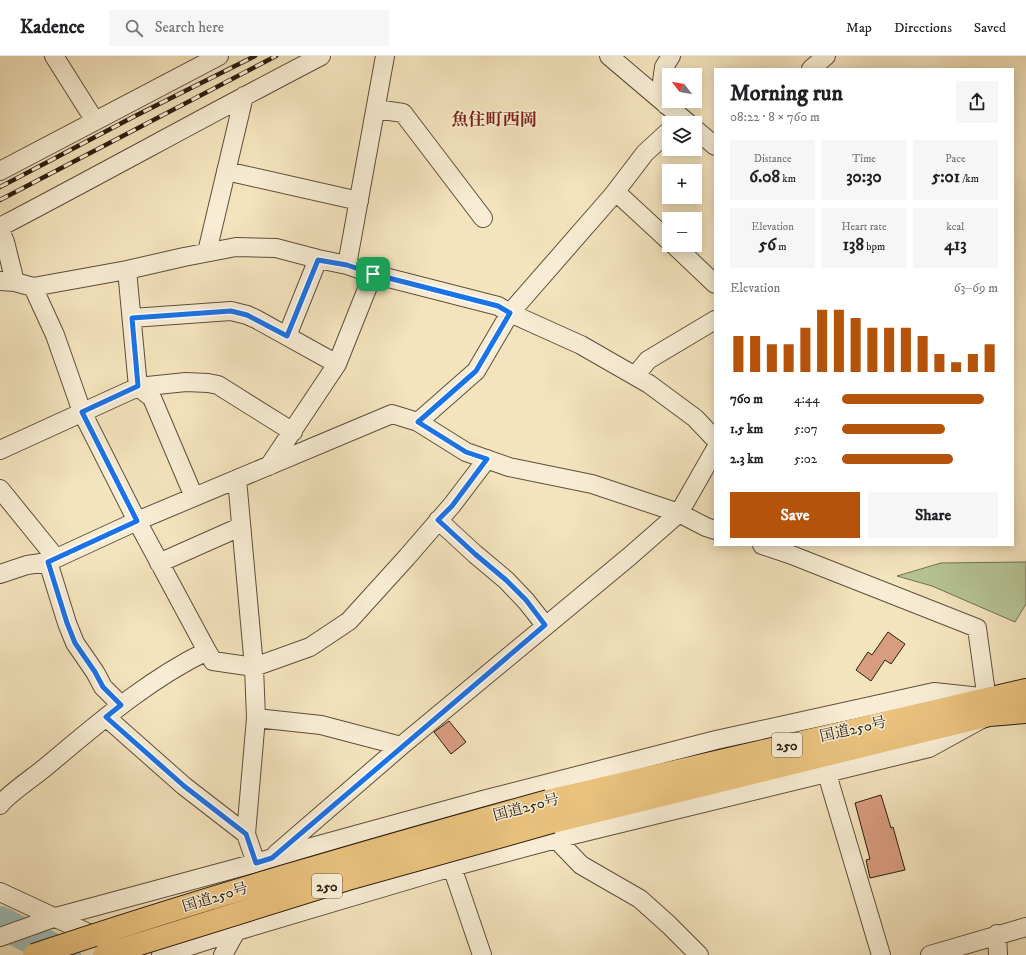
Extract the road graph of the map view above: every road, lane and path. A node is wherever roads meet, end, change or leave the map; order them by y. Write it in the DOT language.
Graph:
graph roads {
  1 [pos="54,56"];
  2 [pos="219,56"];
  3 [pos="321,56"];
  4 [pos="385,56"];
  5 [pos="609,56"];
  6 [pos="671,56"];
  7 [pos="826,56"];
  8 [pos="664,68"];
  9 [pos="812,68"];
  10 [pos="244,96"];
  11 [pos="662,102"];
  12 [pos="669,108"];
  13 [pos="376,109"];
  14 [pos="678,116"];
  15 [pos="95,121"];
  16 [pos="702,136"];
  17 [pos="662,137"];
  18 [pos="714,145"];
  19 [pos="0,171"];
  20 [pos="226,171"];
  21 [pos="616,192"];
  22 [pos="359,201"];
  23 [pos="483,218"];
  24 [pos="0,229"];
  25 [pos="662,235"];
  26 [pos="207,252"];
  27 [pos="681,252"];
  28 [pos="318,260"];
  29 [pos="347,265"];
  30 [pos="127,270"];
  31 [pos="373,274"];
  32 [pos="8,282"];
  33 [pos="714,283"];
  34 [pos="33,287"];
  35 [pos="510,313"];
  36 [pos="132,318"];
  37 [pos="714,321"];
  38 [pos="287,336"];
  39 [pos="337,364"];
  40 [pos="635,376"];
  41 [pos="138,386"];
  42 [pos="82,412"];
  43 [pos="418,422"];
  44 [pos="293,432"];
  45 [pos="714,438"];
  46 [pos="0,450"];
  47 [pos="714,452"];
  48 [pos="487,459"];
  49 [pos="269,466"];
  50 [pos="237,479"];
  51 [pos="0,489"];
  52 [pos="194,497"];
  53 [pos="679,513"];
  54 [pos="438,520"];
  55 [pos="137,521"];
  56 [pos="240,527"];
  57 [pos="714,530"];
  58 [pos="769,546"];
  59 [pos="791,549"];
  60 [pos="52,560"];
  61 [pos="160,563"];
  62 [pos="0,574"];
  63 [pos="545,625"];
  64 [pos="207,651"];
  65 [pos="254,667"];
  66 [pos="1026,690"];
  67 [pos="121,705"];
  68 [pos="987,707"];
  69 [pos="1026,712"];
  70 [pos="106,717"];
  71 [pos="256,718"];
  72 [pos="401,746"];
  73 [pos="827,774"];
  74 [pos="483,800"];
  75 [pos="0,805"];
  76 [pos="554,831"];
  77 [pos="246,834"];
  78 [pos="264,860"];
  79 [pos="452,867"];
  80 [pos="0,892"];
  81 [pos="56,917"];
  82 [pos="1026,926"];
  83 [pos="237,931"];
  84 [pos="997,934"];
  85 [pos="0,937"];
  86 [pos="34,955"];
  87 [pos="104,955"];
  88 [pos="134,955"];
  89 [pos="161,955"];
  90 [pos="223,955"];
  91 [pos="482,955"];
  92 [pos="699,955"];
  93 [pos="881,955"];
  94 [pos="930,955"];
  95 [pos="998,955"];
  1 -- 15 [label="street"];
  2 -- 15 [label="street"];
  3 -- 10 [label="street"];
  4 -- 13 [label="street"];
  5 -- 11 [label="street"];
  6 -- 8 [label="street"];
  7 -- 9 [label="street"];
  10 -- 20 [label="street"];
  10 -- 24 [label="street"];
  12 -- 14 [label="street"];
  13 -- 22 [label="street"];
  13 -- 23 [label="street"];
  15 -- 19 [label="street"];
  16 -- 18 [label="street"];
  17 -- 21 [label="street"];
  20 -- 22 [label="street"];
  20 -- 26 [label="street"];
  21 -- 25 [label="street"];
  21 -- 35 [label="street"];
  22 -- 29 [label="street"];
  24 -- 32 [label="street"];
  26 -- 28 [label="street"];
  26 -- 30 [label="street"];
  27 -- 33 [label="street"];
  28 -- 29 [label="street"];
  28 -- 38 [label="street"];
  29 -- 31 [label="street"];
  30 -- 34 [label="street"];
  30 -- 36 [label="street"];
  31 -- 35 [label="street"];
  31 -- 39 [label="street"];
  32 -- 34 [label="street"];
  34 -- 42 [label="street"];
  35 -- 40 [label="street"];
  35 -- 43 [label="street"];
  36 -- 38 [label="street"];
  36 -- 41 [label="street"];
  37 -- 40 [label="street"];
  38 -- 39 [label="street"];
  39 -- 44 [label="street"];
  40 -- 45 [label="street"];
  41 -- 42 [label="street"];
  41 -- 44 [label="street"];
  41 -- 52 [label="street"];
  42 -- 46 [label="street"];
  42 -- 55 [label="street"];
  43 -- 48 [label="street"];
  43 -- 49 [label="street"];
  44 -- 49 [label="street"];
  47 -- 53 [label="street"];
  48 -- 53 [label="street"];
  48 -- 54 [label="street"];
  49 -- 50 [label="street"];
  50 -- 52 [label="street"];
  50 -- 56 [label="street"];
  51 -- 60 [label="street"];
  52 -- 55 [label="street"];
  53 -- 57 [label="street"];
  53 -- 63 [label="street"];
  54 -- 63 [label="street"];
  54 -- 65 [label="street"];
  55 -- 60 [label="street"];
  55 -- 61 [label="street"];
  56 -- 61 [label="street"];
  56 -- 65 [label="street"];
  58 -- 59 [label="street"];
  59 -- 68 [label="street"];
  60 -- 62 [label="street"];
  60 -- 67 [label="street"];
  61 -- 64 [label="street"];
  63 -- 72 [label="street"];
  64 -- 65 [label="street"];
  64 -- 67 [label="street"];
  65 -- 71 [label="street"];
  66 -- 68 [label="highway, 国道250号 / 250"];
  67 -- 70 [label="street"];
  68 -- 69 [label="highway, 国道250号 / 250"];
  68 -- 73 [label="street"];
  68 -- 74 [label="street"];
  68 -- 76 [label="highway, 国道250号 / 250"];
  68 -- 86 [label="highway, 国道250号 / 250, bridge"];
  70 -- 75 [label="street"];
  70 -- 77 [label="street"];
  71 -- 72 [label="street"];
  71 -- 77 [label="street"];
  72 -- 78 [label="street"];
  73 -- 76 [label="street"];
  73 -- 93 [label="street"];
  74 -- 76 [label="street"];
  74 -- 78 [label="street"];
  76 -- 79 [label="street"];
  76 -- 87 [label="highway, 国道250号 / 250, bridge"];
  76 -- 92 [label="street"];
  77 -- 78 [label="street"];
  78 -- 81 [label="street"];
  78 -- 83 [label="street"];
  79 -- 83 [label="street"];
  79 -- 91 [label="street"];
  80 -- 81 [label="street"];
  81 -- 85 [label="street"];
  81 -- 88 [label="street"];
  82 -- 84 [label="street"];
  83 -- 89 [label="street"];
  83 -- 90 [label="street"];
  84 -- 94 [label="street"];
  84 -- 95 [label="street"];
}
